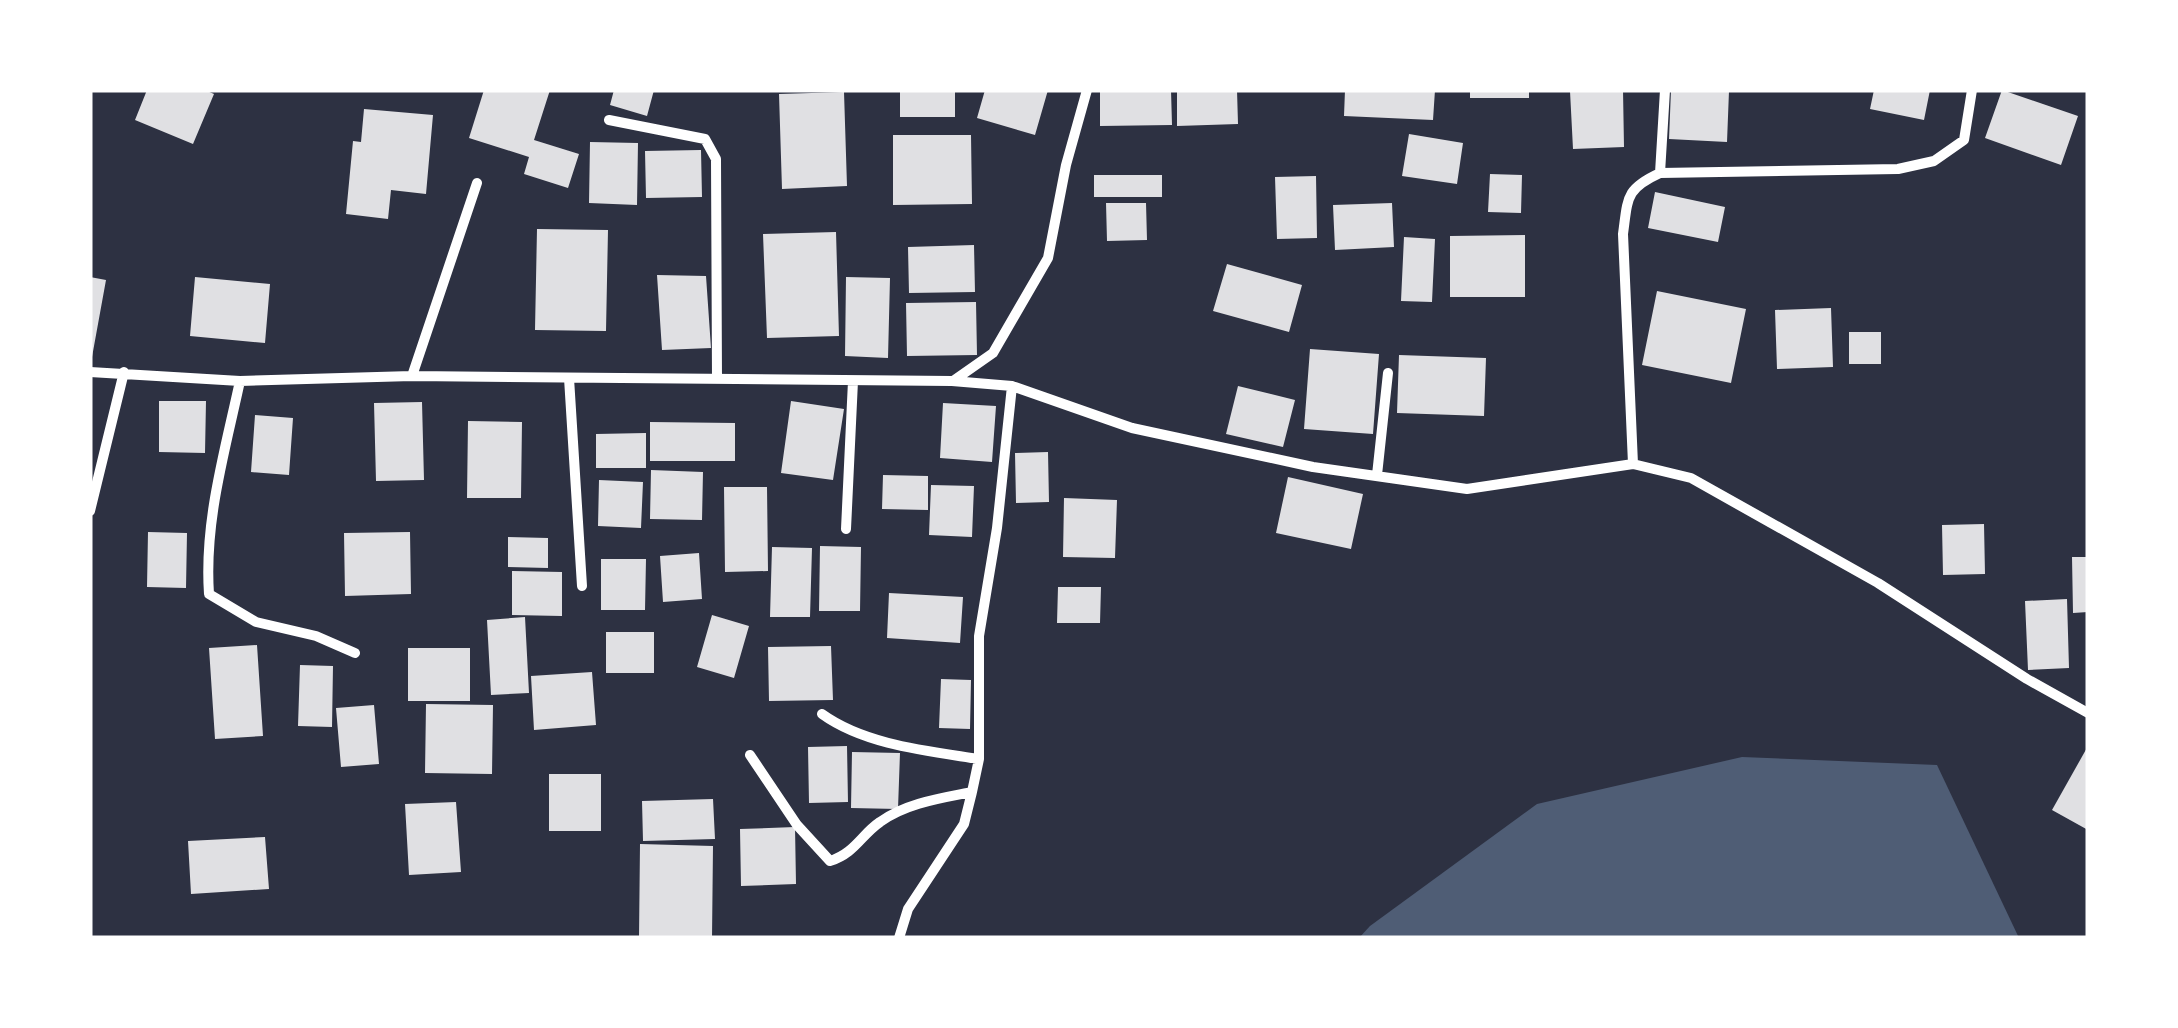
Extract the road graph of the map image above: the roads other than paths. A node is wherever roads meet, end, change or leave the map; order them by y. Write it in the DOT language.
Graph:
graph roads {
  1 [pos="1087,90"];
  2 [pos="1665,90"];
  3 [pos="1972,90"];
  4 [pos="609,120"];
  5 [pos="1660,173"];
  6 [pos="477,183"];
  7 [pos="90,372"];
  8 [pos="124,372"];
  9 [pos="1388,373"];
  10 [pos="412,376"];
  11 [pos="569,378"];
  12 [pos="240,380"];
  13 [pos="717,380"];
  14 [pos="854,380"];
  15 [pos="952,381"];
  16 [pos="1012,386"];
  17 [pos="1633,464"];
  18 [pos="1376,476"];
  19 [pos="90,511"];
  20 [pos="846,528"];
  21 [pos="582,586"];
  22 [pos="356,652"];
  23 [pos="2088,713"];
  24 [pos="822,714"];
  25 [pos="750,755"];
  26 [pos="978,760"];
  27 [pos="972,792"];
  28 [pos="899,938"];
  1 -- 15 [label="street"];
  2 -- 5 [label="street"];
  3 -- 5 [label="street"];
  4 -- 13 [label="street"];
  5 -- 17 [label="street"];
  6 -- 10 [label="street"];
  7 -- 8 [label="street"];
  8 -- 12 [label="street"];
  8 -- 19 [label="street"];
  9 -- 18 [label="street"];
  10 -- 11 [label="street"];
  10 -- 12 [label="street"];
  11 -- 13 [label="street"];
  11 -- 21 [label="street"];
  12 -- 22 [label="street"];
  13 -- 14 [label="street"];
  14 -- 15 [label="street"];
  14 -- 20 [label="street"];
  15 -- 16 [label="street"];
  16 -- 18 [label="street"];
  16 -- 26 [label="street"];
  17 -- 18 [label="street"];
  17 -- 23 [label="street"];
  24 -- 26 [label="street"];
  25 -- 27 [label="street"];
  26 -- 27 [label="street"];
  27 -- 28 [label="street"];
}
